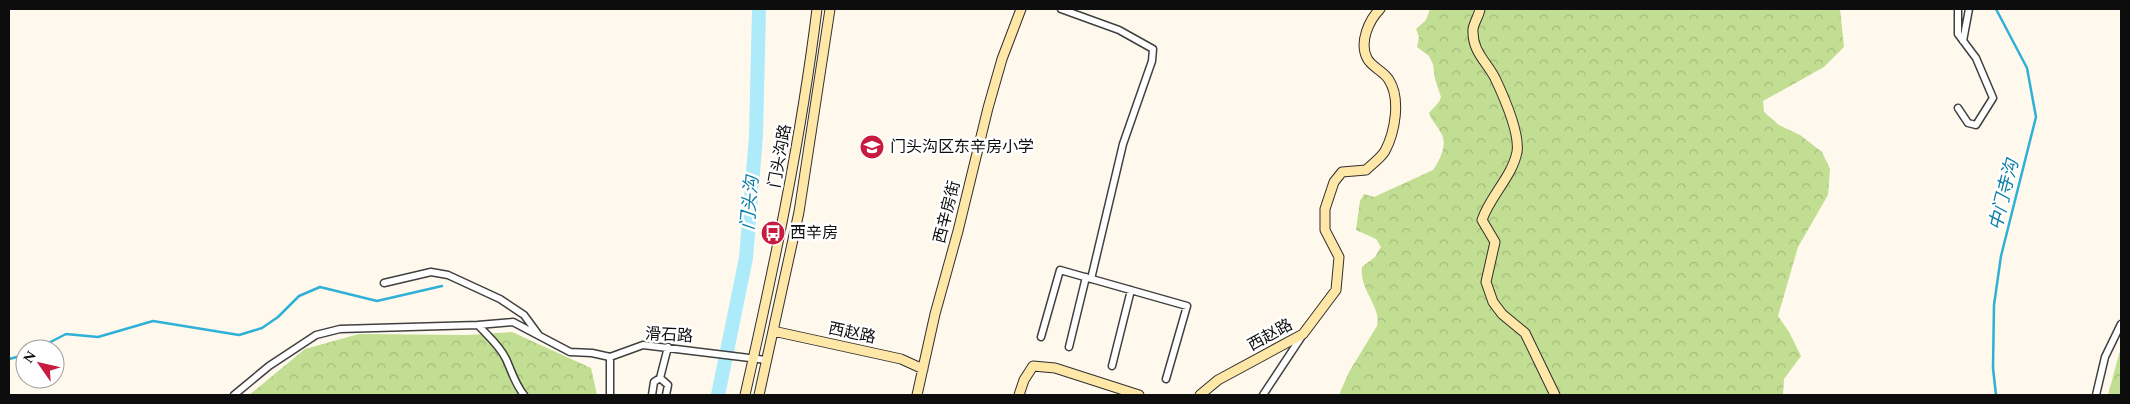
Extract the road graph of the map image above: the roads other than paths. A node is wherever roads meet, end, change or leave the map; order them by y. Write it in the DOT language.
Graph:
graph roads {
  1 [pos="817,9"];
  2 [pos="830,9"];
  3 [pos="1021,9"];
  4 [pos="1061,9"];
  5 [pos="1380,9"];
  6 [pos="1480,9"];
  7 [pos="1958,9"];
  8 [pos="1969,9"];
  9 [pos="1964,41"];
  10 [pos="1958,108"];
  11 [pos="1088,278"];
  12 [pos="384,283"];
  13 [pos="1132,290"];
  14 [pos="2121,324"];
  15 [pos="478,326"];
  16 [pos="773,331"];
  17 [pos="538,334"];
  18 [pos="1303,334"];
  19 [pos="1041,336"];
  20 [pos="668,347"];
  21 [pos="1069,347"];
  22 [pos="610,357"];
  23 [pos="753,358"];
  24 [pos="766,360"];
  25 [pos="1112,366"];
  26 [pos="922,368"];
  27 [pos="660,378"];
  28 [pos="1166,379"];
  29 [pos="234,395"];
  30 [pos="524,395"];
  31 [pos="610,395"];
  32 [pos="652,395"];
  33 [pos="666,395"];
  34 [pos="745,395"];
  35 [pos="759,395"];
  36 [pos="917,395"];
  37 [pos="1019,395"];
  38 [pos="1139,395"];
  39 [pos="1200,395"];
  40 [pos="1262,395"];
  41 [pos="1555,395"];
  42 [pos="2096,395"];
  1 -- 23 [label="street, 门头沟路"];
  2 -- 16 [label="street, 门头沟路"];
  3 -- 26 [label="street, 西辛房街"];
  4 -- 11 [label="street"];
  5 -- 18 [label="street, 西赵路"];
  6 -- 41 [label="street"];
  7 -- 9 [label="street"];
  8 -- 9 [label="street"];
  9 -- 10 [label="street"];
  11 -- 13 [label="street"];
  11 -- 19 [label="street"];
  11 -- 21 [label="street"];
  12 -- 17 [label="street"];
  13 -- 25 [label="street"];
  13 -- 28 [label="street"];
  14 -- 42 [label="street"];
  15 -- 17 [label="street"];
  15 -- 29 [label="street"];
  15 -- 30 [label="street"];
  16 -- 24 [label="street, 门头沟路"];
  16 -- 26 [label="street, 西赵路"];
  17 -- 22 [label="street"];
  18 -- 39 [label="street, 西赵路"];
  18 -- 40 [label="street"];
  20 -- 22 [label="street, 滑石路"];
  20 -- 23 [label="street, 滑石路"];
  20 -- 27 [label="street"];
  22 -- 31 [label="street"];
  23 -- 24 [label="street, 滑石路"];
  23 -- 34 [label="street, 门头沟路"];
  24 -- 35 [label="street, 门头沟路"];
  26 -- 36 [label="street, 西辛房街"];
  27 -- 32 [label="street"];
  27 -- 33 [label="street"];
  37 -- 38 [label="street"];
}
